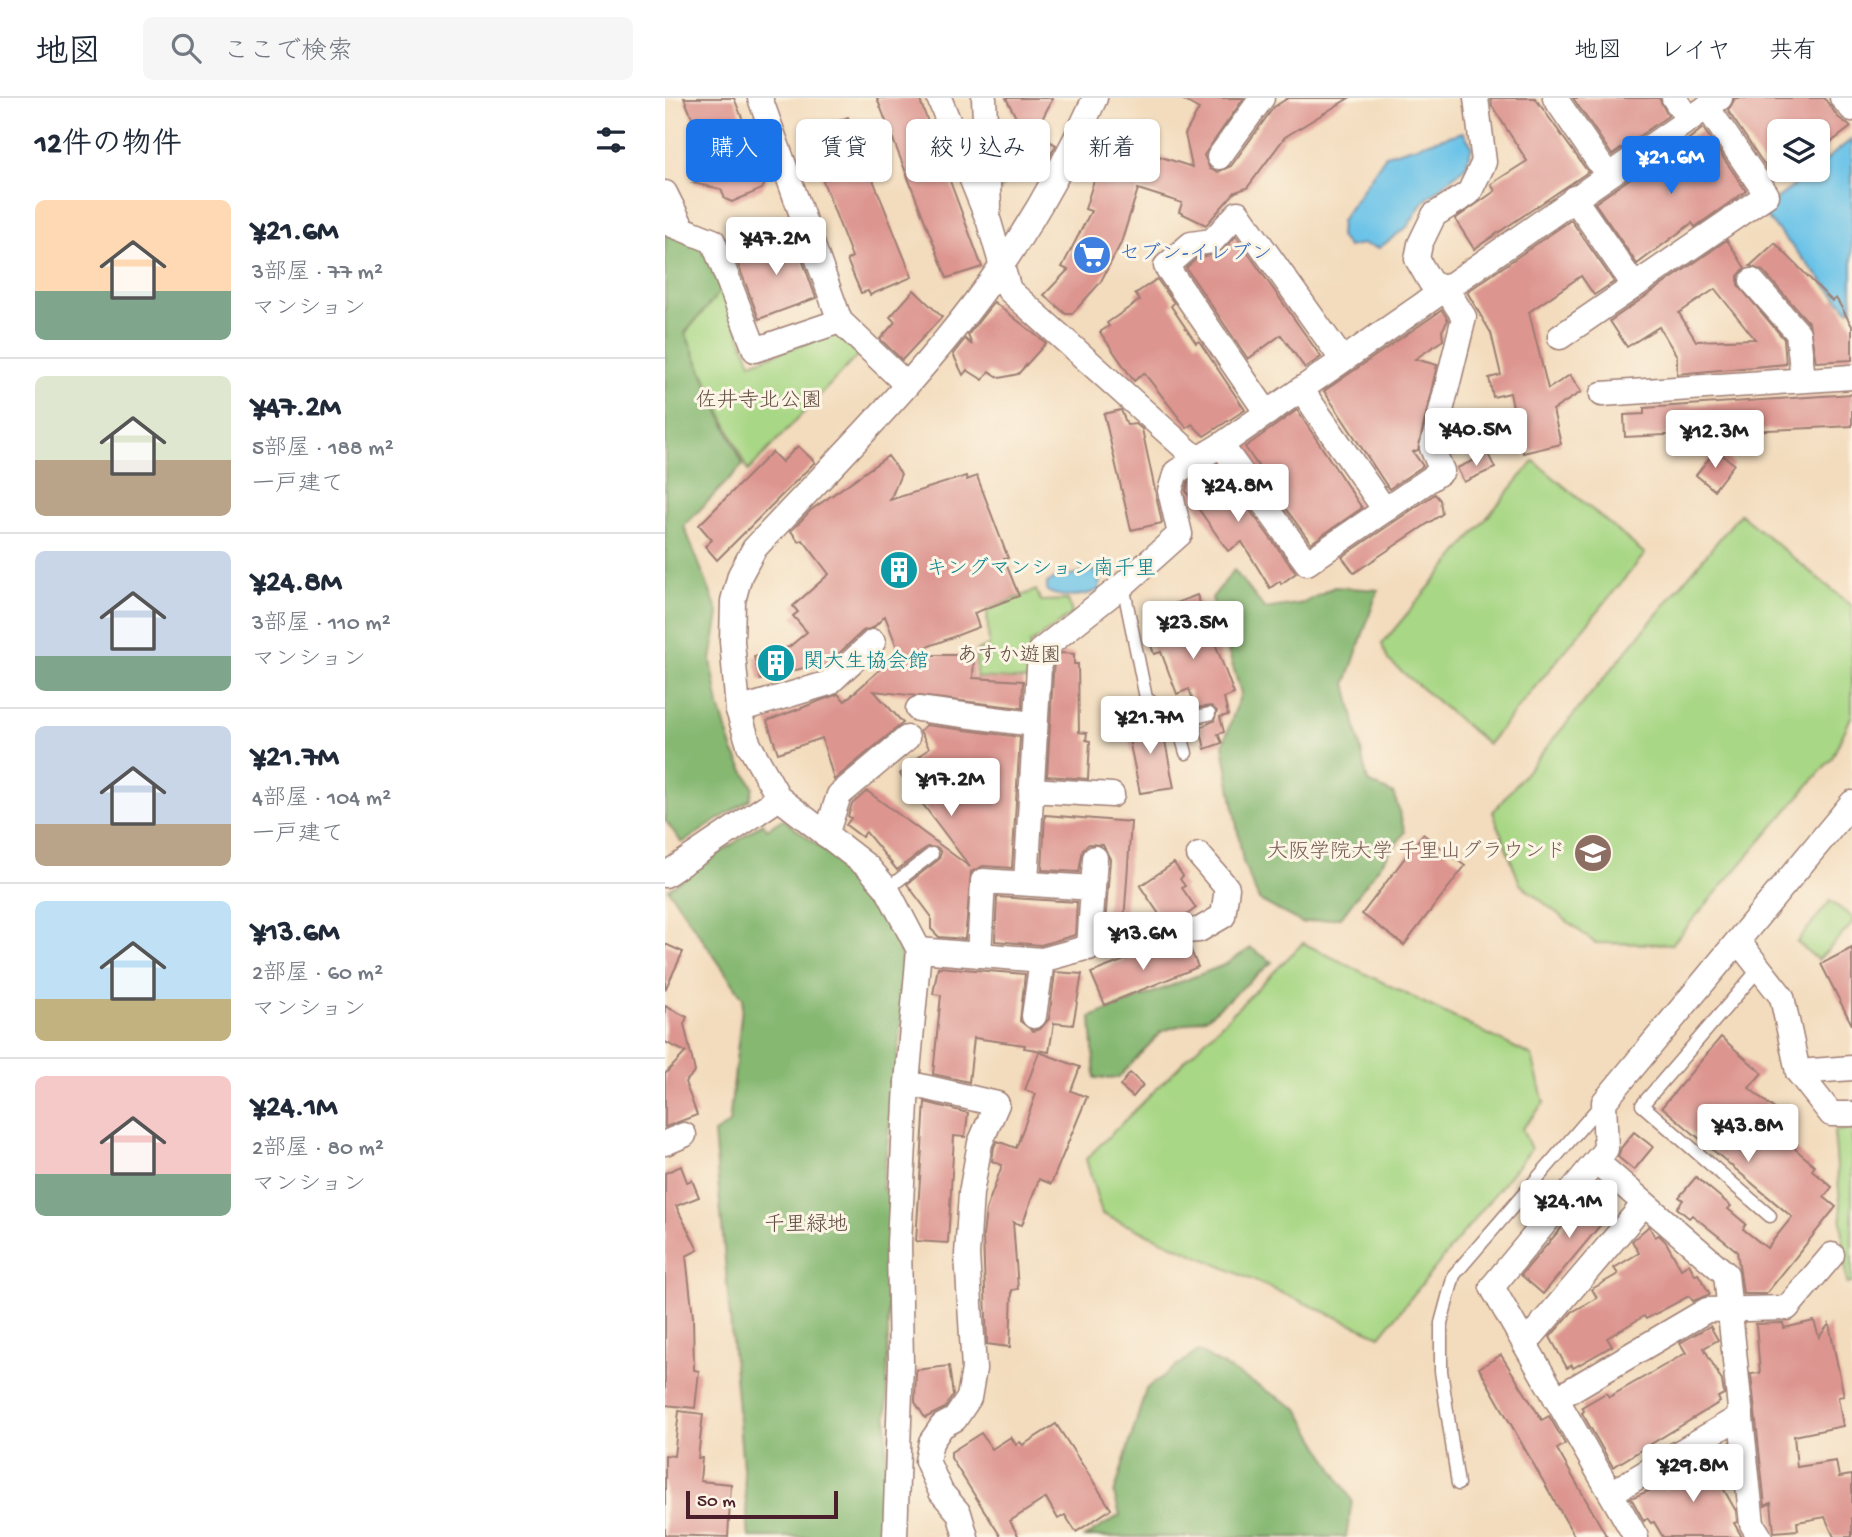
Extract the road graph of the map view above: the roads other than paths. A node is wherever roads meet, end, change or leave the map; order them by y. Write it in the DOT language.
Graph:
graph roads {
  1 [pos="760,98"];
  2 [pos="1095,98"];
  3 [pos="1262,98"];
  4 [pos="1476,98"];
  5 [pos="1555,98"];
  6 [pos="1674,98"];
  7 [pos="1842,98"];
  8 [pos="985,99"];
  9 [pos="941,106"];
  10 [pos="1705,108"];
  11 [pos="1852,109"];
  12 [pos="1219,157"];
  13 [pos="1607,174"];
  14 [pos="665,193"];
  15 [pos="1574,198"];
  16 [pos="989,222"];
  17 [pos="673,225"];
  18 [pos="1003,264"];
  19 [pos="1752,281"];
  20 [pos="1634,285"];
  21 [pos="1446,289"];
  22 [pos="840,321"];
  23 [pos="1560,337"];
  24 [pos="1342,359"];
  25 [pos="1852,377"];
  26 [pos="1803,379"];
  27 [pos="907,385"];
  28 [pos="1301,389"];
  29 [pos="1602,394"];
  30 [pos="1267,413"];
  31 [pos="1221,445"];
  32 [pos="1196,458"];
  33 [pos="1385,509"];
  34 [pos="1123,585"];
  35 [pos="873,642"];
  36 [pos="918,709"];
  37 [pos="738,710"];
  38 [pos="1209,714"];
  39 [pos="1177,721"];
  40 [pos="1033,724"];
  41 [pos="892,742"];
  42 [pos="1185,753"];
  43 [pos="1031,790"];
  44 [pos="1112,795"];
  45 [pos="779,798"];
  46 [pos="1852,803"];
  47 [pos="826,835"];
  48 [pos="932,854"];
  49 [pos="1199,855"];
  50 [pos="1095,858"];
  51 [pos="665,875"];
  52 [pos="1026,882"];
  53 [pos="1093,888"];
  54 [pos="887,889"];
  55 [pos="1738,941"];
  56 [pos="1089,948"];
  57 [pos="919,950"];
  58 [pos="979,955"];
  59 [pos="1042,960"];
  60 [pos="1759,969"];
  61 [pos="1034,1016"];
  62 [pos="1852,1068"];
  63 [pos="1798,1072"];
  64 [pos="907,1083"];
  65 [pos="1604,1101"];
  66 [pos="1852,1114"];
  67 [pos="1597,1162"];
  68 [pos="1644,1204"];
  69 [pos="1770,1216"];
  70 [pos="1832,1255"];
  71 [pos="1730,1311"];
  72 [pos="1525,1344"];
  73 [pos="1556,1399"];
  74 [pos="1741,1416"];
  75 [pos="1458,1484"];
  76 [pos="1611,1493"];
  77 [pos="895,1537"];
  78 [pos="966,1537"];
  79 [pos="1636,1537"];
  80 [pos="1760,1537"];
  1 -- 22 [label="street"];
  2 -- 18 [label="street"];
  3 -- 12 [label="street"];
  4 -- 21 [label="street"];
  5 -- 13 [label="street"];
  6 -- 10 [label="street"];
  7 -- 11 [label="street"];
  8 -- 9 [label="street"];
  8 -- 16 [label="street"];
  9 -- 16 [label="street"];
  10 -- 13 [label="street"];
  10 -- 20 [label="street"];
  13 -- 15 [label="street"];
  14 -- 17 [label="street"];
  15 -- 20 [label="street"];
  15 -- 21 [label="street"];
  16 -- 18 [label="street"];
  17 -- 22 [label="street"];
  18 -- 27 [label="street"];
  18 -- 32 [label="street"];
  19 -- 26 [label="street"];
  20 -- 23 [label="street"];
  21 -- 24 [label="street"];
  21 -- 33 [label="street"];
  22 -- 27 [label="street"];
  24 -- 28 [label="street"];
  24 -- 30 [label="street"];
  25 -- 26 [label="street"];
  26 -- 29 [label="street"];
  27 -- 37 [label="street"];
  28 -- 30 [label="street"];
  28 -- 33 [label="street"];
  30 -- 31 [label="street"];
  31 -- 32 [label="street"];
  31 -- 33 [label="street"];
  32 -- 34 [label="street"];
  34 -- 39 [label="lane"];
  34 -- 40 [label="street"];
  35 -- 37 [label="street"];
  36 -- 40 [label="street"];
  37 -- 45 [label="street"];
  38 -- 39 [label="lane"];
  39 -- 42 [label="lane"];
  40 -- 43 [label="street"];
  41 -- 47 [label="street"];
  43 -- 44 [label="street"];
  43 -- 52 [label="street"];
  45 -- 47 [label="street"];
  45 -- 51 [label="street"];
  46 -- 55 [label="street"];
  47 -- 54 [label="street"];
  48 -- 54 [label="lane"];
  49 -- 56 [label="street"];
  50 -- 53 [label="street"];
  52 -- 53 [label="street"];
  52 -- 58 [label="street"];
  53 -- 56 [label="street"];
  54 -- 57 [label="street"];
  55 -- 60 [label="street"];
  55 -- 65 [label="street"];
  56 -- 59 [label="street"];
  57 -- 58 [label="street"];
  57 -- 64 [label="street"];
  58 -- 59 [label="street"];
  59 -- 61 [label="street"];
  60 -- 63 [label="street"];
  60 -- 69 [label="lane"];
  62 -- 63 [label="street"];
  63 -- 66 [label="street"];
  64 -- 77 [label="street"];
  64 -- 78 [label="street"];
  65 -- 67 [label="street"];
  65 -- 75 [label="lane"];
  67 -- 68 [label="street"];
  67 -- 72 [label="street"];
  68 -- 71 [label="street"];
  68 -- 72 [label="street"];
  70 -- 71 [label="street"];
  71 -- 73 [label="street"];
  71 -- 74 [label="street"];
  72 -- 73 [label="street"];
  73 -- 76 [label="street"];
  74 -- 76 [label="street"];
  74 -- 80 [label="street"];
  76 -- 79 [label="street"];
}
